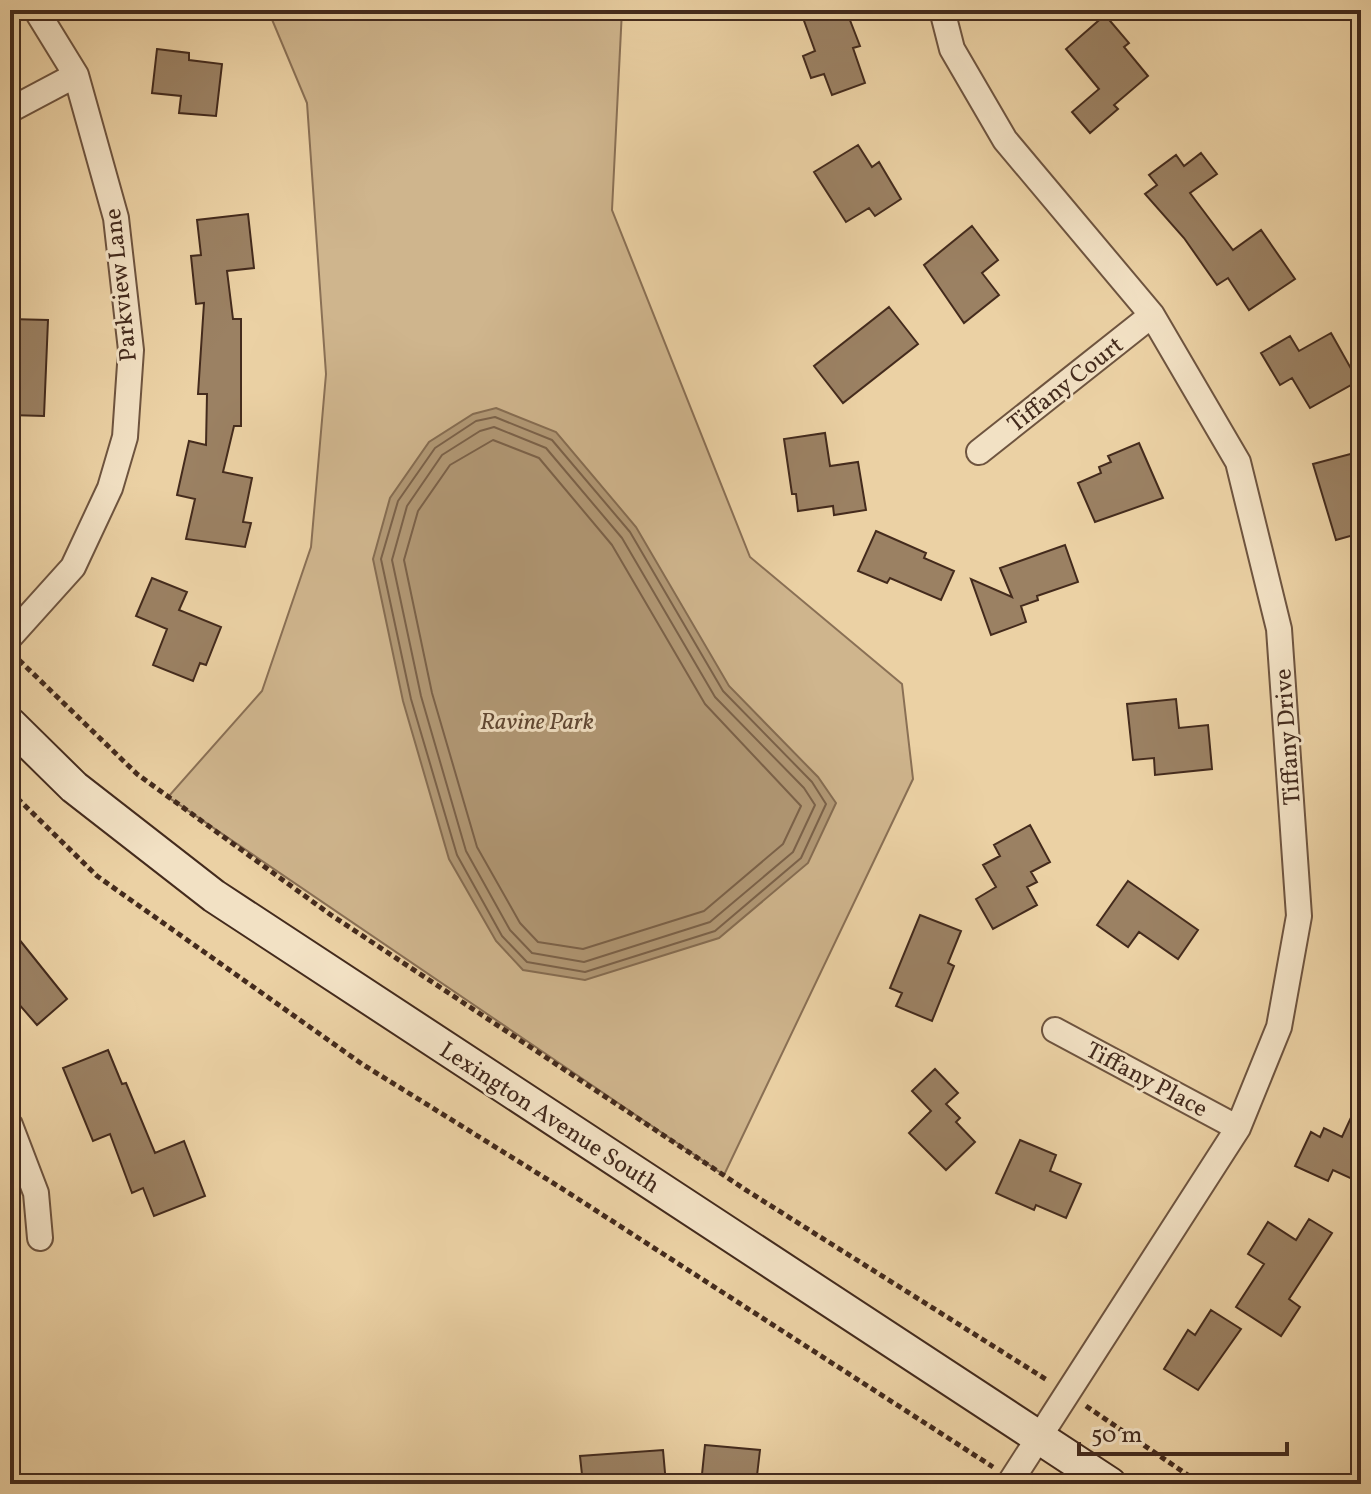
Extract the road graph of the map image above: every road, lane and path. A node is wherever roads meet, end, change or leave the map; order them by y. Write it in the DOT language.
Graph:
graph roads {
  1 [pos="36,10"];
  2 [pos="942,10"];
  3 [pos="76,75"];
  4 [pos="10,110"];
  5 [pos="1152,315"];
  6 [pos="979,452"];
  7 [pos="10,637"];
  8 [pos="10,652"];
  9 [pos="10,724"];
  10 [pos="10,791"];
  11 [pos="1055,1030"];
  12 [pos="10,1125"];
  13 [pos="1238,1128"];
  14 [pos="40,1238"];
  15 [pos="1068,1393"];
  16 [pos="1038,1439"];
  17 [pos="1010,1482"];
  18 [pos="1110,1484"];
  19 [pos="1201,1484"];
  1 -- 3 [label="street, Parkview Lane"];
  2 -- 5 [label="street, Tiffany Drive"];
  3 -- 4 [label="street"];
  3 -- 7 [label="street, Parkview Lane"];
  5 -- 6 [label="street, Tiffany Court"];
  5 -- 13 [label="street, Tiffany Drive"];
  8 -- 15 [label="path"];
  9 -- 16 [label="street, Lexington Avenue South"];
  10 -- 17 [label="path"];
  11 -- 13 [label="street, Tiffany Place"];
  12 -- 14 [label="street"];
  13 -- 15 [label="street, Tiffany Drive"];
  15 -- 16 [label="street, Tiffany Drive"];
  15 -- 19 [label="path"];
  16 -- 17 [label="street, Tiffany Drive"];
  16 -- 18 [label="street, Lexington Avenue South"];
}
